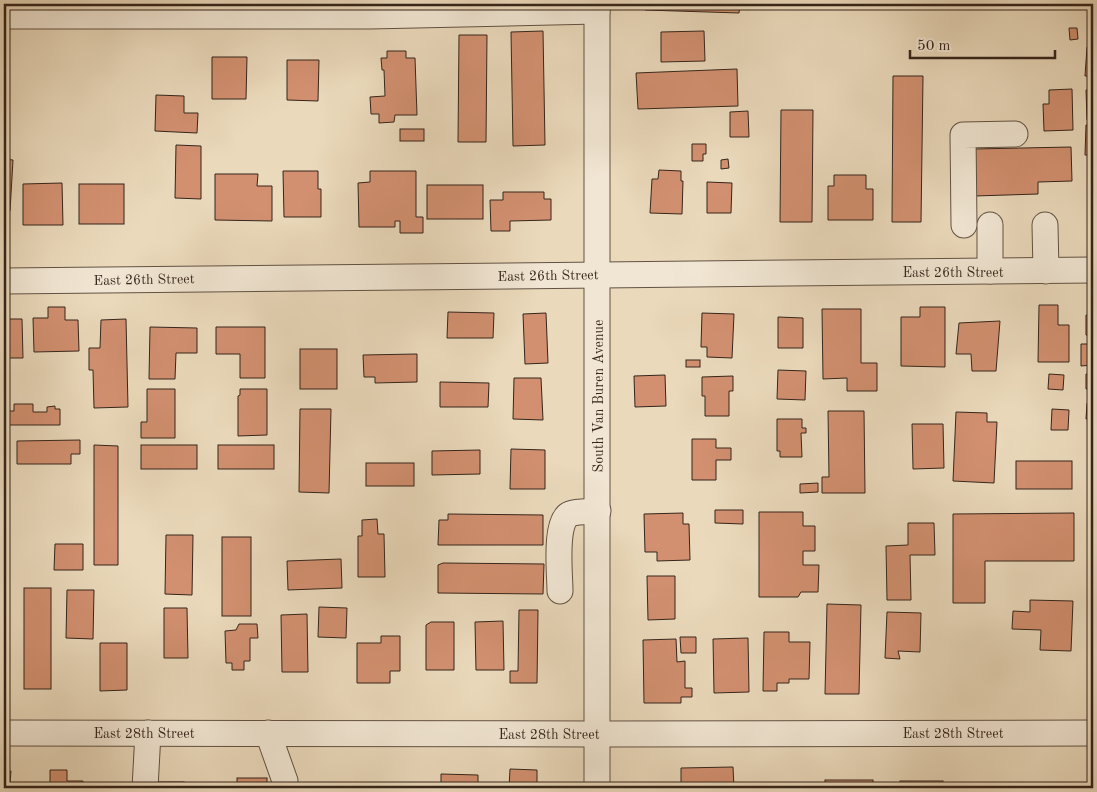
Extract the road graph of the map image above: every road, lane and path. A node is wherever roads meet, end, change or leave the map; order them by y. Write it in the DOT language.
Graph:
graph roads {
  1 [pos="597,8"];
  2 [pos="4,16"];
  3 [pos="1015,134"];
  4 [pos="964,225"];
  5 [pos="990,225"];
  6 [pos="1045,225"];
  7 [pos="1093,270"];
  8 [pos="990,271"];
  9 [pos="1046,271"];
  10 [pos="598,274"];
  11 [pos="4,281"];
  12 [pos="598,511"];
  13 [pos="560,591"];
  14 [pos="4,733"];
  15 [pos="148,733"];
  16 [pos="1093,733"];
  17 [pos="268,734"];
  18 [pos="598,734"];
  19 [pos="145,788"];
  20 [pos="285,788"];
  21 [pos="597,788"];
  1 -- 2 [label="street"];
  1 -- 10 [label="street, South Van Buren Avenue"];
  3 -- 4 [label="street"];
  5 -- 8 [label="street"];
  6 -- 9 [label="street"];
  7 -- 9 [label="street, East 26th Street"];
  8 -- 9 [label="street, East 26th Street"];
  8 -- 10 [label="street, East 26th Street"];
  10 -- 11 [label="street, East 26th Street"];
  10 -- 12 [label="street, South Van Buren Avenue"];
  12 -- 13 [label="street"];
  12 -- 18 [label="street, South Van Buren Avenue"];
  14 -- 15 [label="street, East 28th Street"];
  15 -- 17 [label="street, East 28th Street"];
  15 -- 19 [label="street"];
  16 -- 18 [label="street, East 28th Street"];
  17 -- 18 [label="street, East 28th Street"];
  17 -- 20 [label="street"];
  18 -- 21 [label="street, South Van Buren Avenue"];
}
